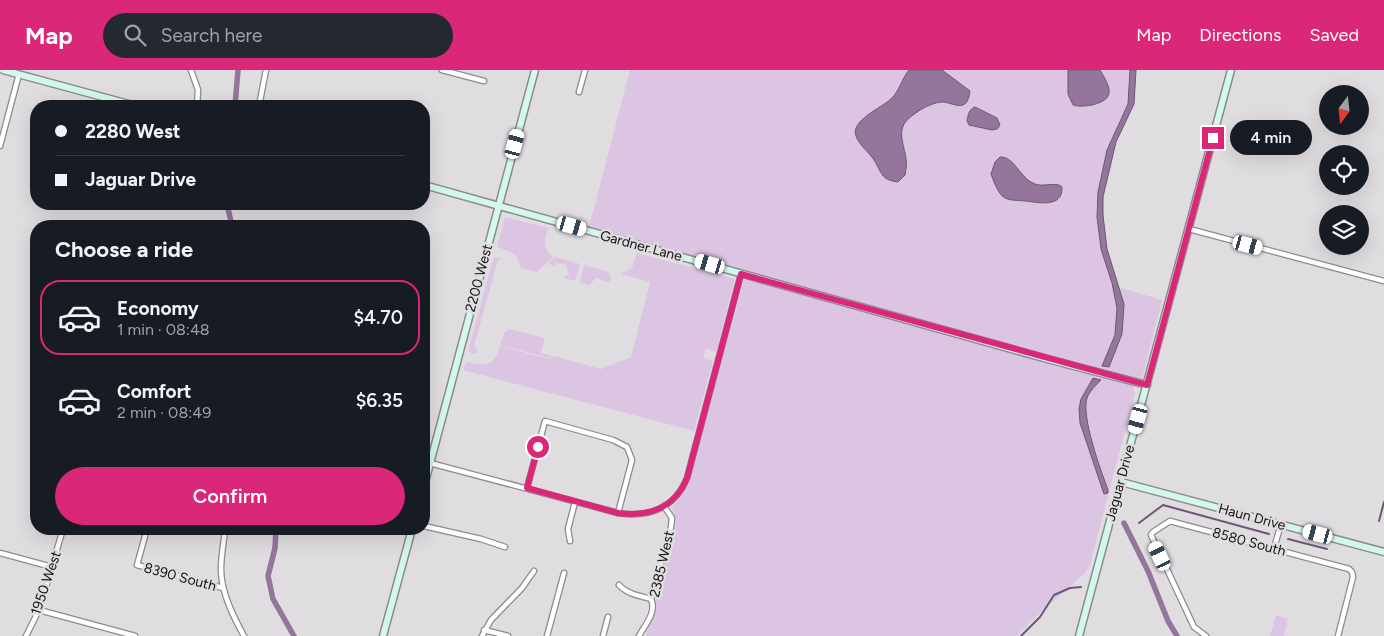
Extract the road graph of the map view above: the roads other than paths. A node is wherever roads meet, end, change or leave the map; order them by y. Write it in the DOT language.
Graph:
graph roads {
  1 [pos="3,70"];
  2 [pos="191,70"];
  3 [pos="266,70"];
  4 [pos="442,70"];
  5 [pos="535,70"];
  6 [pos="585,70"];
  7 [pos="1231,70"];
  8 [pos="19,74"];
  9 [pos="484,81"];
  10 [pos="579,92"];
  11 [pos="114,100"];
  12 [pos="197,100"];
  13 [pos="260,100"];
  14 [pos="0,146"];
  15 [pos="430,187"];
  16 [pos="499,206"];
  17 [pos="1189,229"];
  18 [pos="741,274"];
  19 [pos="1384,281"];
  20 [pos="1147,385"];
  21 [pos="430,463"];
  22 [pos="1120,482"];
  23 [pos="527,488"];
  24 [pos="575,502"];
  25 [pos="664,506"];
  26 [pos="618,513"];
  27 [pos="1281,524"];
  28 [pos="430,527"];
  29 [pos="62,535"];
  30 [pos="145,535"];
  31 [pos="224,535"];
  32 [pos="410,535"];
  33 [pos="570,541"];
  34 [pos="505,547"];
  35 [pos="1274,548"];
  36 [pos="0,552"];
  37 [pos="1384,552"];
  38 [pos="52,567"];
  39 [pos="534,571"];
  40 [pos="564,573"];
  41 [pos="619,585"];
  42 [pos="223,588"];
  43 [pos="651,599"];
  44 [pos="40,610"];
  45 [pos="608,617"];
  46 [pos="484,630"];
  47 [pos="26,636"];
  48 [pos="135,636"];
  49 [pos="244,636"];
  50 [pos="383,636"];
  51 [pos="482,636"];
  52 [pos="508,636"];
  53 [pos="547,636"];
  54 [pos="603,636"];
  55 [pos="639,636"];
  56 [pos="1079,636"];
  57 [pos="1206,636"];
  58 [pos="1338,636"];
  1 -- 8 [label="street"];
  2 -- 12 [label="street"];
  3 -- 13 [label="street"];
  4 -- 9 [label="street"];
  5 -- 16 [label="street, 2200 West"];
  6 -- 10 [label="street"];
  7 -- 17 [label="street, Jaguar Drive"];
  8 -- 11 [label="street"];
  8 -- 14 [label="street"];
  15 -- 16 [label="street, Gardner Lane"];
  16 -- 18 [label="street, Gardner Lane"];
  16 -- 21 [label="street, 2200 West"];
  17 -- 19 [label="street"];
  17 -- 20 [label="street, Jaguar Drive"];
  18 -- 20 [label="street, Gardner Lane"];
  18 -- 25 [label="street"];
  20 -- 22 [label="street, Jaguar Drive"];
  21 -- 23 [label="street"];
  22 -- 27 [label="street, Haun Drive"];
  22 -- 56 [label="street, Jaguar Drive"];
  23 -- 24 [label="street"];
  23 -- 26 [label="street"];
  24 -- 26 [label="street"];
  24 -- 33 [label="street"];
  25 -- 26 [label="street"];
  25 -- 43 [label="street, 2385 West"];
  27 -- 35 [label="street"];
  27 -- 37 [label="street, Haun Drive"];
  28 -- 34 [label="street"];
  29 -- 38 [label="street, 1950 West"];
  30 -- 42 [label="street, 8390 South"];
  31 -- 42 [label="street"];
  32 -- 50 [label="street"];
  35 -- 57 [label="street, 8580 South"];
  35 -- 58 [label="street, 8580 South"];
  36 -- 38 [label="street"];
  38 -- 44 [label="street, 1950 West"];
  39 -- 46 [label="street"];
  40 -- 53 [label="street"];
  41 -- 43 [label="street"];
  42 -- 49 [label="street"];
  43 -- 55 [label="street, 2385 West"];
  44 -- 47 [label="street, 1950 West"];
  44 -- 48 [label="street"];
  45 -- 54 [label="street"];
  46 -- 51 [label="street"];
  46 -- 52 [label="street"];
}
